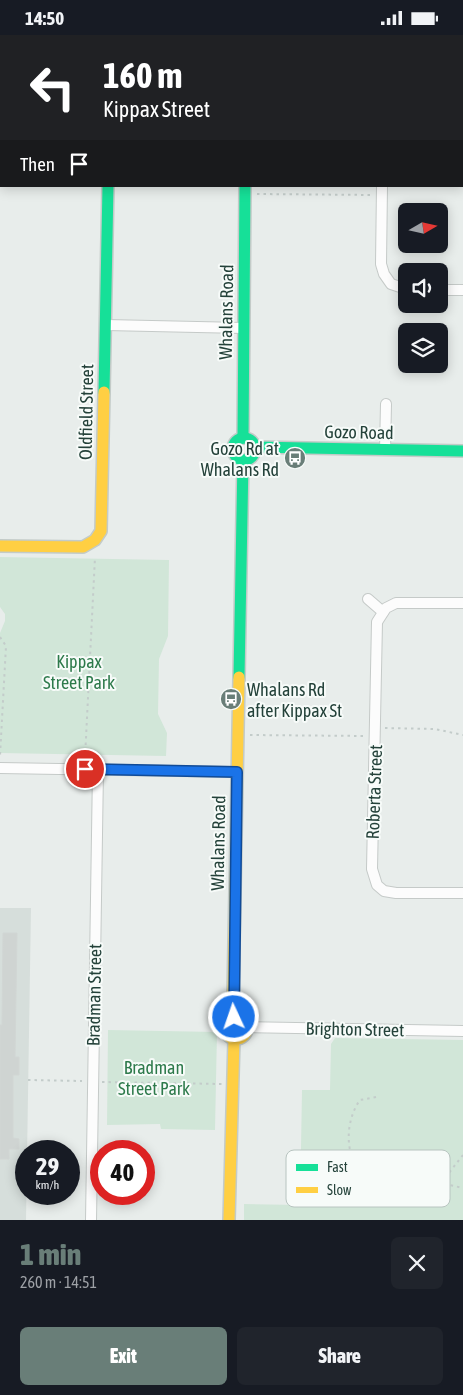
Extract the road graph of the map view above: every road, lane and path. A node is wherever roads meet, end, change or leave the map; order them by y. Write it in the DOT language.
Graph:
graph roads {
  1 [pos="108,187"];
  2 [pos="382,187"];
  3 [pos="245,190"];
  4 [pos="374,195"];
  5 [pos="398,288"];
  6 [pos="448,290"];
  7 [pos="463,290"];
  8 [pos="106,325"];
  9 [pos="242,328"];
  10 [pos="386,404"];
  11 [pos="243,438"];
  12 [pos="255,447"];
  13 [pos="385,450"];
  14 [pos="463,451"];
  15 [pos="243,459"];
  16 [pos="0,546"];
  17 [pos="95,557"];
  18 [pos="368,599"];
  19 [pos="463,603"];
  20 [pos="383,612"];
  21 [pos="0,637"];
  22 [pos="238,735"];
  23 [pos="463,735"];
  24 [pos="375,736"];
  25 [pos="0,756"];
  26 [pos="85,757"];
  27 [pos="0,768"];
  28 [pos="98,769"];
  29 [pos="237,772"];
  30 [pos="463,893"];
  31 [pos="236,1017"];
  32 [pos="247,1027"];
  33 [pos="463,1031"];
  34 [pos="234,1039"];
  35 [pos="28,1080"];
  36 [pos="93,1081"];
  37 [pos="232,1084"];
  38 [pos="376,1097"];
  39 [pos="351,1150"];
  40 [pos="463,1155"];
  41 [pos="450,1172"];
  42 [pos="450,1185"];
  43 [pos="463,1188"];
  44 [pos="91,1220"];
  45 [pos="229,1220"];
  1 -- 8 [label="street, Oldfield Street"];
  2 -- 5 [label="street"];
  3 -- 4 [label="path"];
  3 -- 9 [label="street, Whalans Road"];
  6 -- 7 [label="street"];
  8 -- 9 [label="street"];
  8 -- 16 [label="street, Oldfield Street"];
  9 -- 11 [label="street, Whalans Road"];
  10 -- 13 [label="street"];
  11 -- 12 [label="street"];
  11 -- 15 [label="street"];
  12 -- 13 [label="street, Gozo Road"];
  12 -- 15 [label="street"];
  13 -- 14 [label="street, Gozo Road"];
  15 -- 22 [label="street, Whalans Road"];
  17 -- 26 [label="path"];
  18 -- 20 [label="street"];
  19 -- 20 [label="street"];
  20 -- 24 [label="street, Roberta Street"];
  21 -- 25 [label="path"];
  22 -- 24 [label="path"];
  22 -- 29 [label="street, Whalans Road"];
  23 -- 24 [label="path"];
  24 -- 30 [label="street, Roberta Street"];
  27 -- 28 [label="street"];
  28 -- 29 [label="street"];
  28 -- 36 [label="street, Bradman Street"];
  29 -- 31 [label="street, Whalans Road"];
  31 -- 32 [label="street"];
  31 -- 34 [label="street"];
  32 -- 33 [label="street, Brighton Street"];
  32 -- 34 [label="street"];
  34 -- 37 [label="street"];
  35 -- 36 [label="path"];
  36 -- 37 [label="path"];
  36 -- 44 [label="street, Bradman Street"];
  37 -- 45 [label="street"];
  38 -- 39 [label="path"];
  40 -- 41 [label="path"];
  42 -- 43 [label="path"];
}
